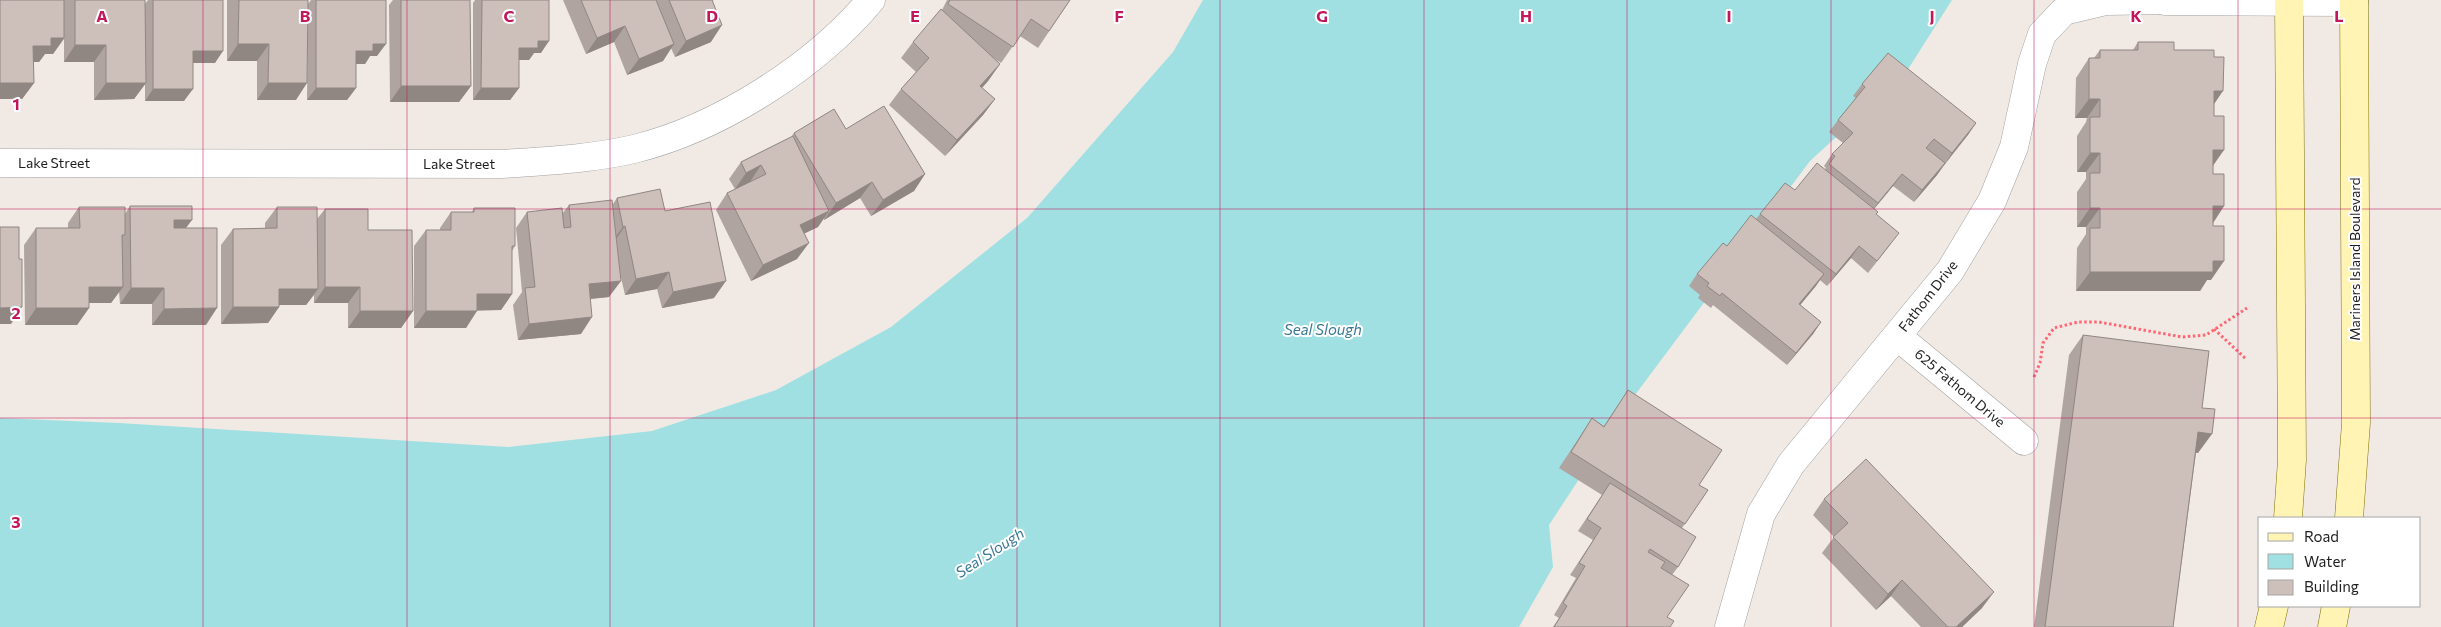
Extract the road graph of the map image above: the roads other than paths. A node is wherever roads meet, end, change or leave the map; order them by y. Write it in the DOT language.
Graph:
graph roads {
  1 [pos="871,0"];
  2 [pos="2165,1"];
  3 [pos="2289,1"];
  4 [pos="2354,1"];
  5 [pos="0,163"];
  6 [pos="1897,336"];
  7 [pos="2024,441"];
  8 [pos="2288,517"];
  9 [pos="2349,517"];
  10 [pos="2274,607"];
  11 [pos="2336,607"];
  12 [pos="1729,627"];
  13 [pos="2269,627"];
  14 [pos="2332,627"];
  1 -- 5 [label="street, Lake Street"];
  2 -- 3 [label="street, Fathom Drive"];
  2 -- 6 [label="street, Fathom Drive"];
  3 -- 4 [label="street, Fathom Drive"];
  3 -- 8 [label="main road"];
  4 -- 9 [label="main road, Mariners Island Boulevard"];
  6 -- 7 [label="street, 625 Fathom Drive"];
  6 -- 12 [label="street, Fathom Drive"];
  10 -- 13 [label="main road"];
  11 -- 14 [label="main road"];
}
